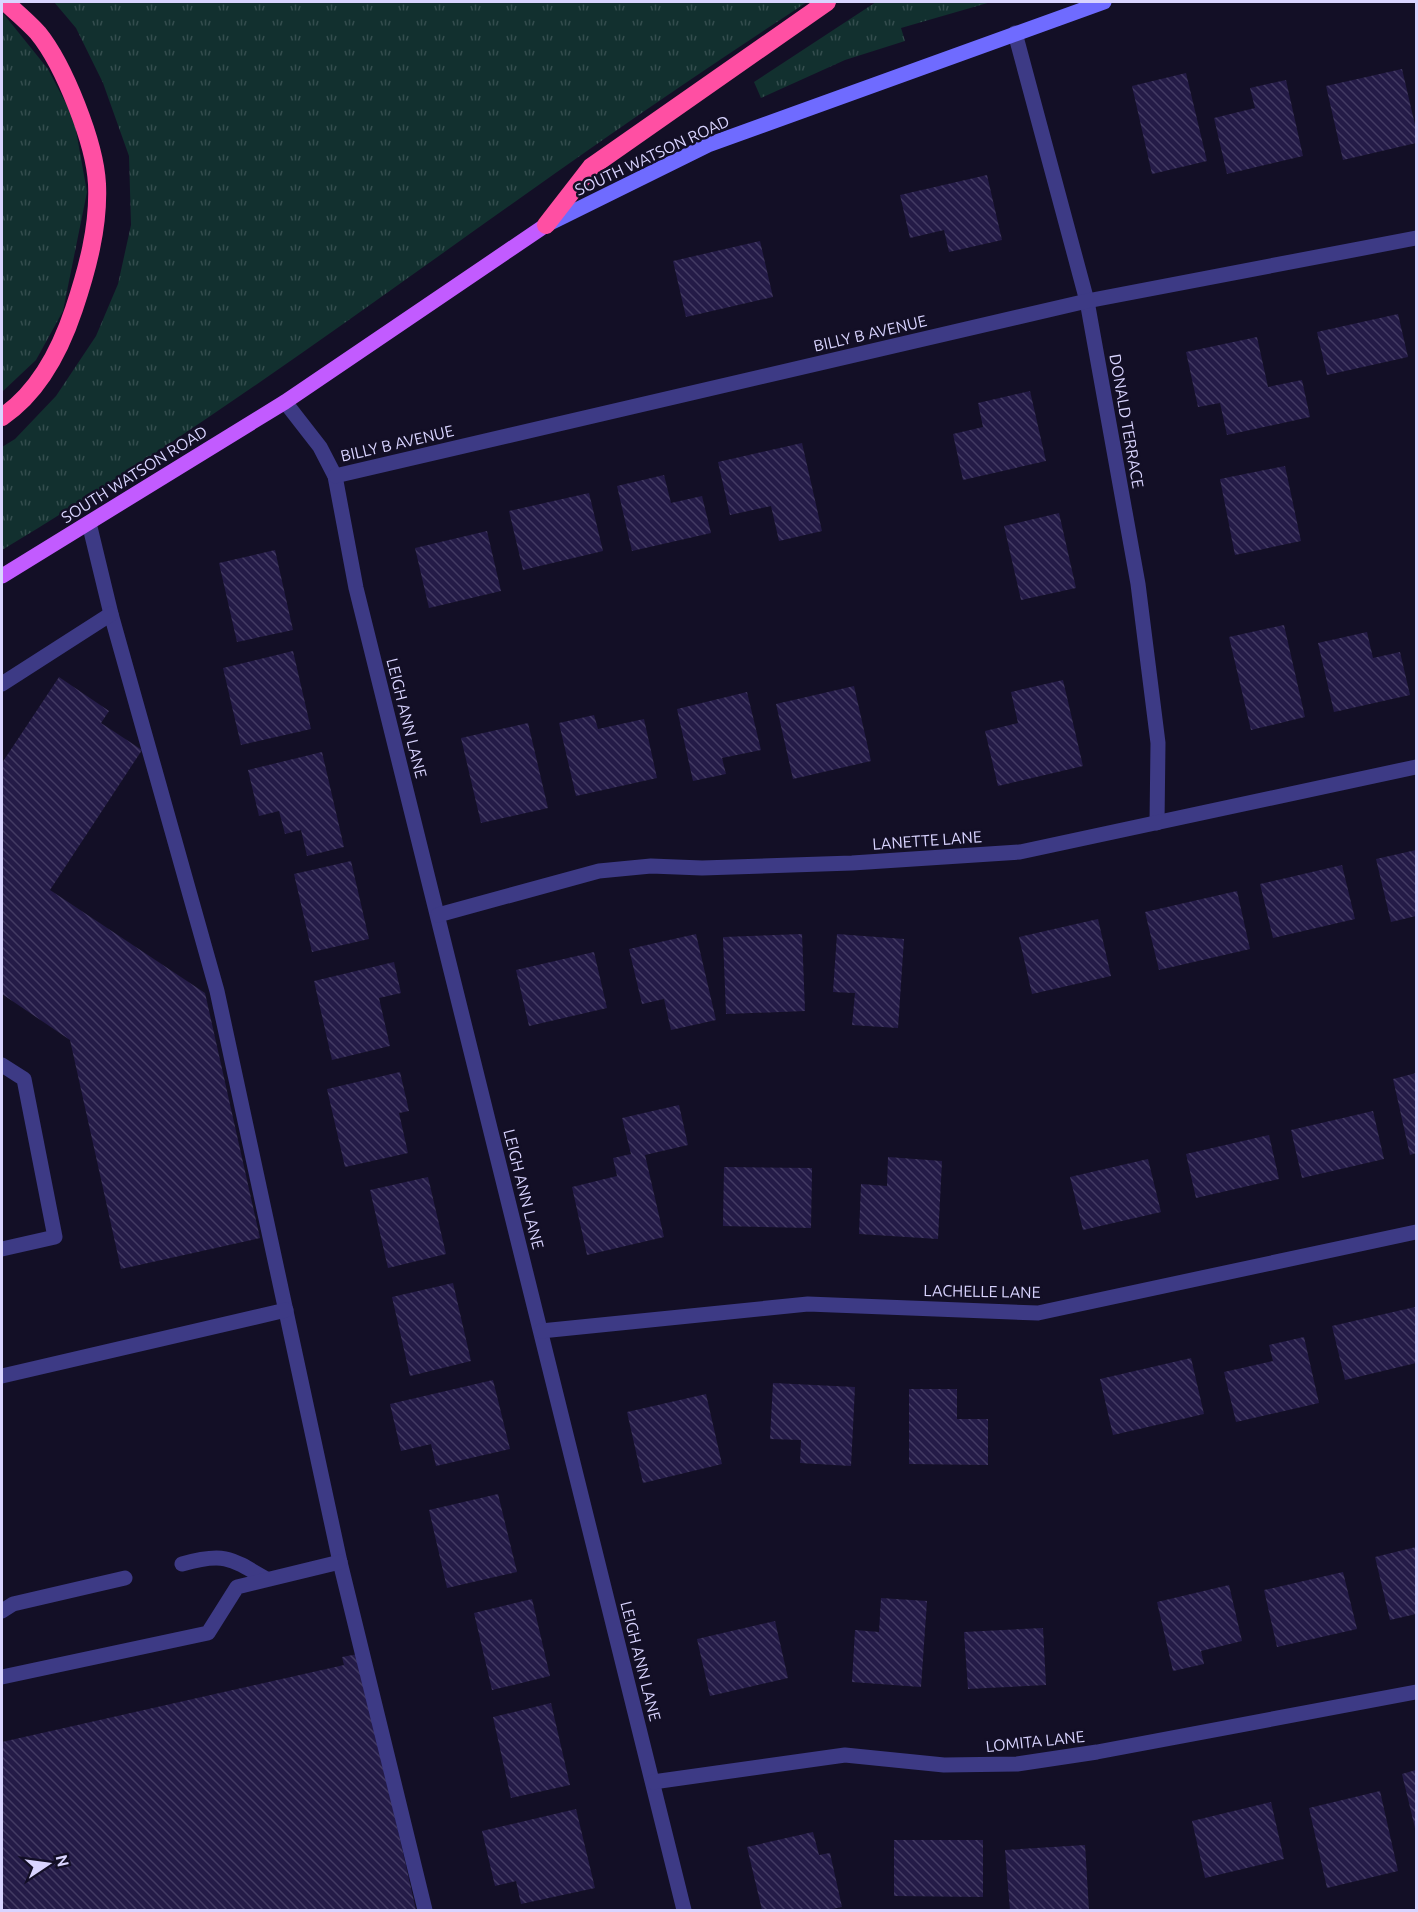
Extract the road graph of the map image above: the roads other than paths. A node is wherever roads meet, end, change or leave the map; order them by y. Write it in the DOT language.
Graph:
graph roads {
  1 [pos="5,2"];
  2 [pos="827,2"];
  3 [pos="1104,2"];
  4 [pos="1015,33"];
  5 [pos="546,225"];
  6 [pos="1416,238"];
  7 [pos="1088,301"];
  8 [pos="285,402"];
  9 [pos="2,417"];
  10 [pos="335,476"];
  11 [pos="88,523"];
  12 [pos="2,576"];
  13 [pos="111,614"];
  14 [pos="2,684"];
  15 [pos="1416,767"];
  16 [pos="1157,824"];
  17 [pos="438,915"];
  18 [pos="2,1065"];
  19 [pos="1416,1232"];
  20 [pos="2,1249"];
  21 [pos="286,1310"];
  22 [pos="541,1331"];
  23 [pos="2,1376"];
  24 [pos="340,1562"];
  25 [pos="182,1563"];
  26 [pos="125,1578"];
  27 [pos="266,1579"];
  28 [pos="2,1611"];
  29 [pos="2,1677"];
  30 [pos="1416,1692"];
  31 [pos="653,1782"];
  32 [pos="425,1911"];
  33 [pos="684,1911"];
  1 -- 9 [label="highway"];
  2 -- 5 [label="highway"];
  3 -- 4 [label="main road, SOUTH WATSON ROAD"];
  4 -- 5 [label="main road, SOUTH WATSON ROAD"];
  4 -- 7 [label="street, DONALD TERRACE"];
  5 -- 8 [label="main road, SOUTH WATSON ROAD"];
  6 -- 7 [label="street, BILLY B AVENUE"];
  7 -- 10 [label="street, BILLY B AVENUE"];
  7 -- 16 [label="street, DONALD TERRACE"];
  8 -- 10 [label="street"];
  8 -- 11 [label="main road, SOUTH WATSON ROAD"];
  10 -- 17 [label="street, LEIGH ANN LANE"];
  11 -- 12 [label="main road, SOUTH WATSON ROAD"];
  11 -- 13 [label="street"];
  13 -- 14 [label="street"];
  13 -- 21 [label="street"];
  15 -- 16 [label="street, LANETTE LANE"];
  16 -- 17 [label="street, LANETTE LANE"];
  17 -- 22 [label="street, LEIGH ANN LANE"];
  18 -- 20 [label="street"];
  19 -- 22 [label="street, LACHELLE LANE"];
  21 -- 23 [label="street"];
  21 -- 24 [label="street"];
  22 -- 31 [label="street, LEIGH ANN LANE"];
  24 -- 27 [label="street"];
  24 -- 32 [label="street"];
  25 -- 27 [label="street"];
  26 -- 28 [label="street"];
  27 -- 29 [label="street"];
  30 -- 31 [label="street, LOMITA LANE"];
  31 -- 33 [label="street, LEIGH ANN LANE"];
}
